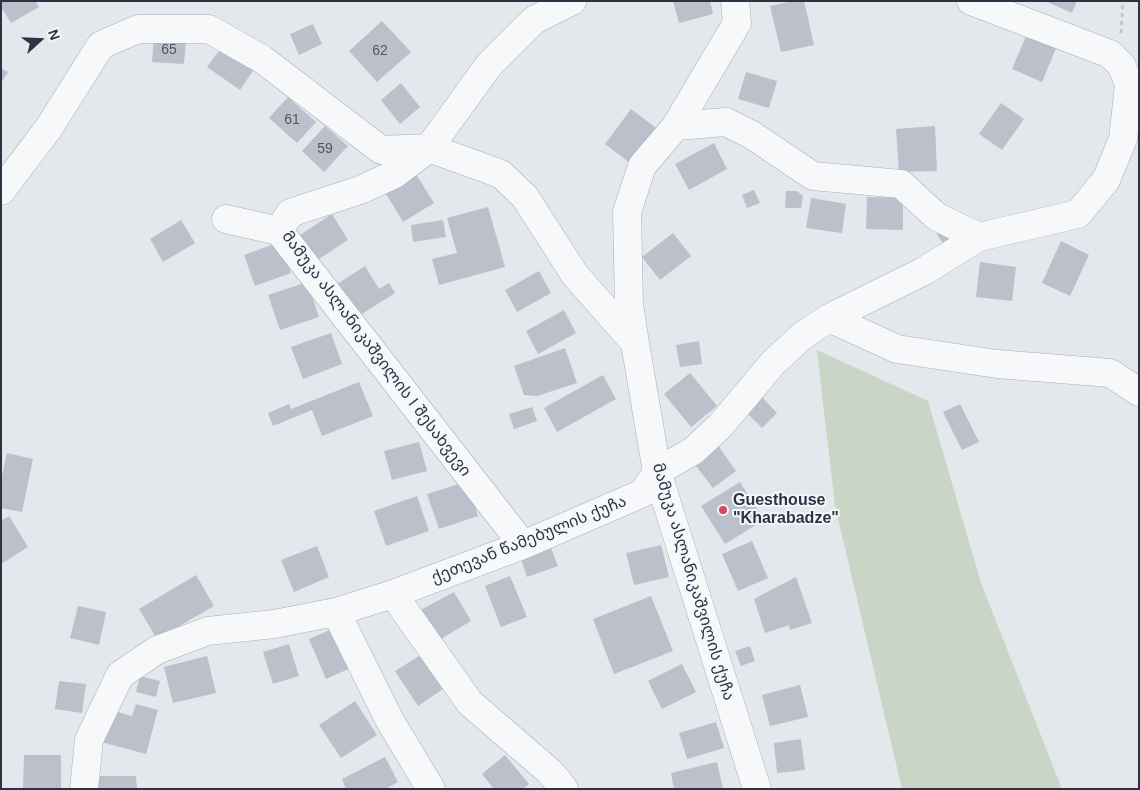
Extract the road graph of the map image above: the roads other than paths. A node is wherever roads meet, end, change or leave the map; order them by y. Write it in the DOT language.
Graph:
graph roads {
  1 [pos="572,1"];
  2 [pos="735,1"];
  3 [pos="971,1"];
  4 [pos="1134,85"];
  5 [pos="676,126"];
  6 [pos="429,148"];
  7 [pos="1,191"];
  8 [pos="226,219"];
  9 [pos="279,231"];
  10 [pos="979,237"];
  11 [pos="829,318"];
  12 [pos="635,343"];
  13 [pos="1139,392"];
  14 [pos="657,472"];
  15 [pos="523,545"];
  16 [pos="393,594"];
  17 [pos="336,612"];
  18 [pos="84,789"];
  19 [pos="431,789"];
  20 [pos="564,789"];
  21 [pos="757,789"];
  1 -- 6 [label="street, მამუკა ასლანიკაშვილის I შესახვევი"];
  2 -- 5 [label="street, მამუკა ასლანიკაშვილის ქუჩა"];
  3 -- 4 [label="street"];
  4 -- 10 [label="street, ქეთევან წამებულის ქუჩა"];
  5 -- 10 [label="street"];
  5 -- 12 [label="street, მამუკა ასლანიკაშვილის ქუჩა"];
  6 -- 7 [label="street"];
  6 -- 9 [label="street, მამუკა ასლანიკაშვილის I შესახვევი"];
  6 -- 12 [label="street"];
  8 -- 9 [label="street"];
  9 -- 15 [label="street, მამუკა ასლანიკაშვილის I შესახვევი"];
  10 -- 11 [label="street, ქეთევან წამებულის ქუჩა"];
  11 -- 13 [label="street"];
  11 -- 14 [label="street, ქეთევან წამებულის ქუჩა"];
  12 -- 14 [label="street, მამუკა ასლანიკაშვილის ქუჩა"];
  14 -- 15 [label="street, ქეთევან წამებულის ქუჩა"];
  14 -- 21 [label="street, მამუკა ასლანიკაშვილის ქუჩა"];
  15 -- 16 [label="street, ქეთევან წამებულის ქუჩა"];
  16 -- 17 [label="street, ქეთევან წამებულის ქუჩა"];
  16 -- 20 [label="street"];
  17 -- 18 [label="street, ქეთევან წამებულის ქუჩა"];
  17 -- 19 [label="street"];
}
